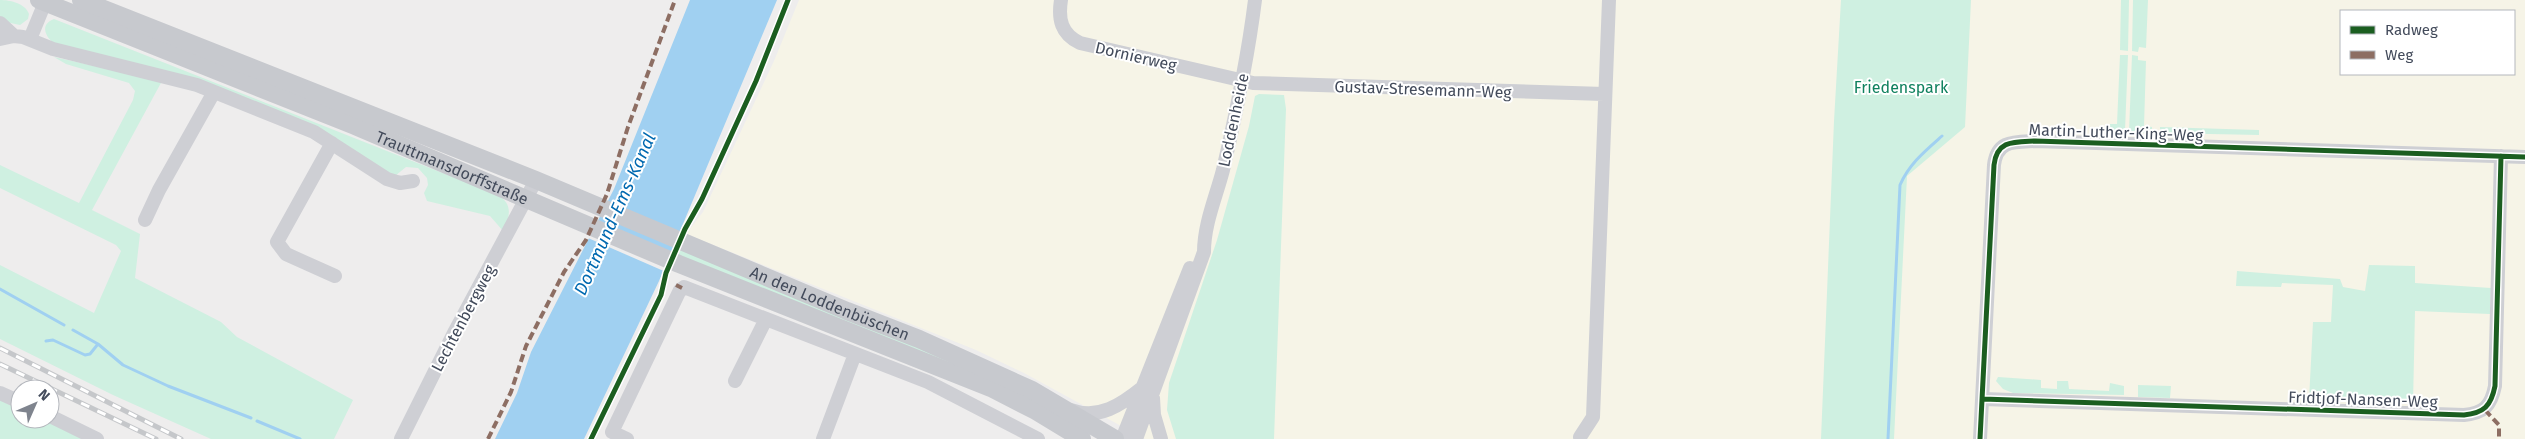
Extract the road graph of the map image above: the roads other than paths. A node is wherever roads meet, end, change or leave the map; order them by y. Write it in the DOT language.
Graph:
graph roads {
  1 [pos="81,0"];
  2 [pos="1061,0"];
  3 [pos="1255,0"];
  4 [pos="1609,0"];
  5 [pos="43,1"];
  6 [pos="0,24"];
  7 [pos="7,37"];
  8 [pos="30,39"];
  9 [pos="1243,80"];
  10 [pos="214,92"];
  11 [pos="1604,94"];
  12 [pos="332,142"];
  13 [pos="2501,156"];
  14 [pos="2525,157"];
  15 [pos="536,180"];
  16 [pos="413,181"];
  17 [pos="528,198"];
  18 [pos="145,220"];
  19 [pos="335,276"];
  20 [pos="766,319"];
  21 [pos="855,354"];
  22 [pos="735,381"];
  23 [pos="1148,391"];
  24 [pos="1983,399"];
  25 [pos="1060,405"];
  26 [pos="1040,413"];
  27 [pos="60,421"];
  28 [pos="1580,437"];
  29 [pos="97,439"];
  30 [pos="401,439"];
  31 [pos="627,439"];
  32 [pos="823,439"];
  33 [pos="1038,439"];
  34 [pos="1066,439"];
  35 [pos="1082,439"];
  36 [pos="1116,439"];
  37 [pos="1122,439"];
  38 [pos="1136,439"];
  39 [pos="1160,439"];
  40 [pos="1980,439"];
  1 -- 15 [label="main road, Trauttmansdorffstraße"];
  2 -- 9 [label="street, Dornierweg"];
  3 -- 9 [label="street, Loddenheide"];
  4 -- 11 [label="street"];
  5 -- 8 [label="street, Trauttmansdorffstraße"];
  5 -- 17 [label="main road, Trauttmansdorffstraße"];
  6 -- 7 [label="street, Trauttmansdorffstraße"];
  7 -- 8 [label="street, Trauttmansdorffstraße"];
  8 -- 10 [label="street, Trauttmansdorffstraße"];
  9 -- 11 [label="street, Gustav-Stresemann-Weg"];
  9 -- 23 [label="street, Loddenheide"];
  10 -- 12 [label="street, Trauttmansdorffstraße"];
  10 -- 18 [label="street"];
  11 -- 28 [label="street"];
  12 -- 16 [label="street, Trauttmansdorffstraße"];
  12 -- 19 [label="street"];
  13 -- 14 [label="street, Martin-Luther-King-Weg"];
  13 -- 24 [label="street, Martin-Luther-King-Weg"];
  13 -- 24 [label="street, Fridtjof-Nansen-Weg"];
  15 -- 17 [label="street, Trauttmansdorffstraße"];
  15 -- 25 [label="main road, An den Loddenbüschen"];
  17 -- 26 [label="main road, An den Loddenbüschen"];
  17 -- 30 [label="street, Lechtenbergweg"];
  20 -- 21 [label="street"];
  20 -- 22 [label="street"];
  20 -- 31 [label="street"];
  21 -- 32 [label="street"];
  21 -- 33 [label="street"];
  23 -- 25 [label="street"];
  23 -- 37 [label="street, Loddenheide"];
  23 -- 38 [label="street, Loddenheide"];
  23 -- 39 [label="street"];
  24 -- 40 [label="street, Martin-Luther-King-Weg"];
  25 -- 36 [label="main road, An den Loddenbüschen"];
  26 -- 34 [label="street"];
  26 -- 35 [label="main road, An den Loddenbüschen"];
  27 -- 29 [label="street"];
}
